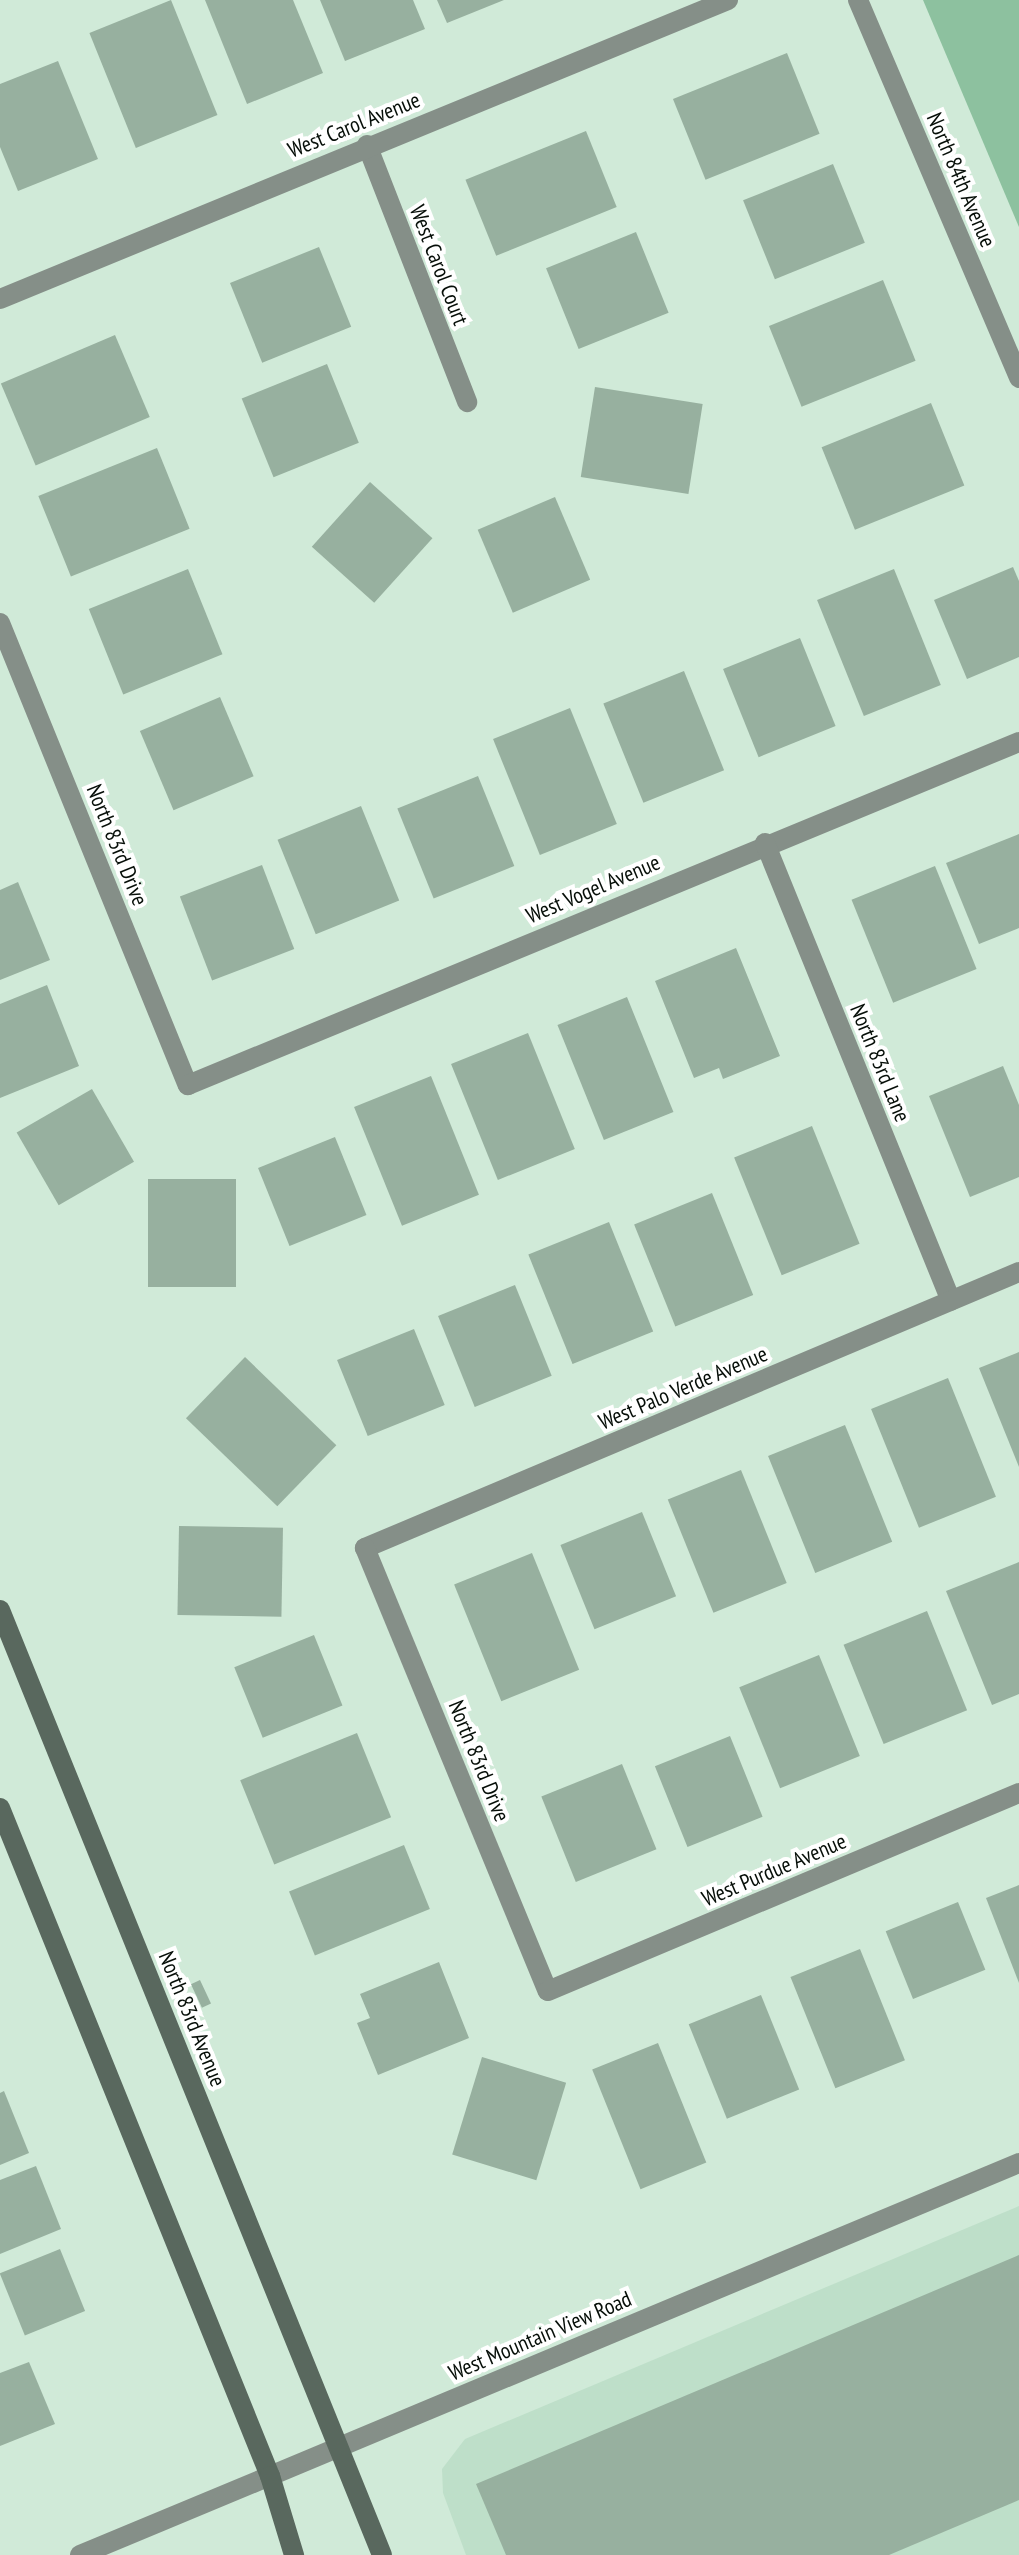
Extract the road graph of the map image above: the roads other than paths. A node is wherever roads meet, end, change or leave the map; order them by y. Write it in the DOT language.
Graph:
graph roads {
  1 [pos="728,0"];
  2 [pos="858,0"];
  3 [pos="367,145"];
  4 [pos="0,299"];
  5 [pos="1019,378"];
  6 [pos="467,402"];
  7 [pos="0,623"];
  8 [pos="1019,742"];
  9 [pos="765,843"];
  10 [pos="188,1085"];
  11 [pos="1019,1272"];
  12 [pos="951,1301"];
  13 [pos="365,1548"];
  14 [pos="0,1610"];
  15 [pos="1019,1793"];
  16 [pos="0,1808"];
  17 [pos="548,1991"];
  18 [pos="1019,2163"];
  19 [pos="339,2447"];
  20 [pos="270,2476"];
  21 [pos="80,2555"];
  22 [pos="294,2555"];
  23 [pos="382,2555"];
  1 -- 3 [label="street, West Carol Avenue"];
  2 -- 5 [label="street, North 84th Avenue"];
  3 -- 4 [label="street, West Carol Avenue"];
  3 -- 6 [label="street, West Carol Court"];
  7 -- 10 [label="street, North 83rd Drive"];
  8 -- 9 [label="street, West Vogel Avenue"];
  9 -- 10 [label="street, West Vogel Avenue"];
  9 -- 12 [label="street, North 83rd Lane"];
  11 -- 12 [label="street, West Palo Verde Avenue"];
  12 -- 13 [label="street, West Palo Verde Avenue"];
  13 -- 17 [label="street, North 83rd Drive"];
  14 -- 19 [label="main road, North 83rd Avenue"];
  15 -- 17 [label="street, West Purdue Avenue"];
  16 -- 20 [label="main road"];
  18 -- 19 [label="street, West Mountain View Road"];
  19 -- 20 [label="street, West Mountain View Road"];
  19 -- 23 [label="main road, North 83rd Avenue"];
  20 -- 21 [label="street, West Mountain View Road"];
  20 -- 22 [label="main road"];
}
